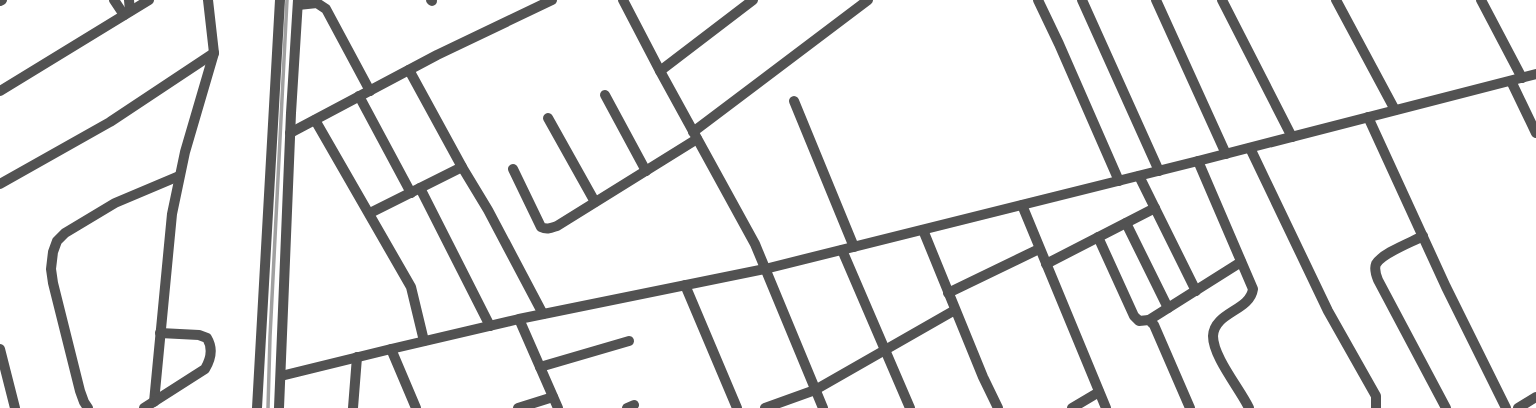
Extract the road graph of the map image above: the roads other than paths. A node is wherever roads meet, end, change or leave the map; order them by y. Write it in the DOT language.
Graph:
graph roads {
  1 [pos="114,0"];
  2 [pos="129,0"];
  3 [pos="149,0"];
  4 [pos="208,0"];
  5 [pos="280,0"];
  6 [pos="552,0"];
  7 [pos="623,0"];
  8 [pos="753,0"];
  9 [pos="868,0"];
  10 [pos="1038,0"];
  11 [pos="1082,0"];
  12 [pos="1156,0"];
  13 [pos="1222,0"];
  14 [pos="1336,0"];
  15 [pos="1480,0"];
  16 [pos="298,2"];
  17 [pos="127,13"];
  18 [pos="214,53"];
  19 [pos="409,70"];
  20 [pos="660,71"];
  21 [pos="1536,74"];
  22 [pos="1522,78"];
  23 [pos="1511,80"];
  24 [pos="0,91"];
  25 [pos="370,91"];
  26 [pos="605,95"];
  27 [pos="359,96"];
  28 [pos="794,101"];
  29 [pos="1395,110"];
  30 [pos="1368,117"];
  31 [pos="548,118"];
  32 [pos="316,120"];
  33 [pos="290,133"];
  34 [pos="1536,133"];
  35 [pos="695,135"];
  36 [pos="1292,137"];
  37 [pos="1250,148"];
  38 [pos="1226,154"];
  39 [pos="1198,161"];
  40 [pos="462,167"];
  41 [pos="513,169"];
  42 [pos="646,171"];
  43 [pos="1159,171"];
  44 [pos="179,176"];
  45 [pos="1139,176"];
  46 [pos="1118,181"];
  47 [pos="0,184"];
  48 [pos="415,191"];
  49 [pos="595,202"];
  50 [pos="1022,205"];
  51 [pos="1155,208"];
  52 [pos="370,214"];
  53 [pos="1126,223"];
  54 [pos="923,230"];
  55 [pos="1423,236"];
  56 [pos="1098,237"];
  57 [pos="854,247"];
  58 [pos="1039,249"];
  59 [pos="842,250"];
  60 [pos="1241,262"];
  61 [pos="1046,264"];
  62 [pos="765,269"];
  63 [pos="685,285"];
  64 [pos="1196,291"];
  65 [pos="948,293"];
  66 [pos="1168,308"];
  67 [pos="955,310"];
  68 [pos="542,314"];
  69 [pos="519,319"];
  70 [pos="1149,320"];
  71 [pos="490,326"];
  72 [pos="160,333"];
  73 [pos="424,341"];
  74 [pos="629,341"];
  75 [pos="0,349"];
  76 [pos="391,349"];
  77 [pos="885,351"];
  78 [pos="357,357"];
  79 [pos="540,367"];
  80 [pos="281,376"];
  81 [pos="815,390"];
  82 [pos="1099,392"];
  83 [pos="553,397"];
  84 [pos="1536,397"];
  85 [pos="154,402"];
  86 [pos="15,408"];
  87 [pos="88,408"];
  88 [pos="144,408"];
  89 [pos="257,408"];
  90 [pos="280,408"];
  91 [pos="353,408"];
  92 [pos="416,408"];
  93 [pos="518,408"];
  94 [pos="558,408"];
  95 [pos="737,408"];
  96 [pos="765,408"];
  97 [pos="823,408"];
  98 [pos="910,408"];
  99 [pos="998,408"];
  100 [pos="1072,408"];
  101 [pos="1106,408"];
  102 [pos="1190,408"];
  103 [pos="1249,408"];
  104 [pos="1376,408"];
  105 [pos="1446,408"];
  106 [pos="1506,408"];
  107 [pos="1518,408"];
  1 -- 17 [label="street"];
  2 -- 17 [label="street"];
  3 -- 17 [label="street"];
  4 -- 18 [label="street"];
  5 -- 89 [label="street"];
  6 -- 19 [label="street"];
  7 -- 20 [label="street"];
  8 -- 20 [label="street"];
  9 -- 35 [label="street"];
  10 -- 46 [label="street"];
  11 -- 43 [label="street"];
  12 -- 38 [label="street"];
  13 -- 36 [label="street"];
  14 -- 29 [label="street"];
  15 -- 22 [label="street"];
  16 -- 25 [label="street"];
  16 -- 33 [label="street"];
  17 -- 24 [label="street"];
  18 -- 44 [label="street"];
  18 -- 47 [label="street"];
  19 -- 25 [label="street"];
  19 -- 40 [label="street"];
  20 -- 35 [label="street"];
  21 -- 22 [label="street"];
  22 -- 23 [label="street"];
  23 -- 29 [label="street"];
  23 -- 34 [label="street"];
  25 -- 27 [label="street"];
  26 -- 42 [label="street"];
  27 -- 32 [label="street"];
  27 -- 48 [label="street"];
  28 -- 57 [label="street"];
  29 -- 30 [label="street"];
  30 -- 36 [label="street"];
  30 -- 55 [label="street"];
  31 -- 49 [label="street"];
  32 -- 33 [label="street"];
  32 -- 52 [label="street"];
  33 -- 80 [label="street"];
  35 -- 42 [label="street"];
  35 -- 62 [label="street"];
  36 -- 37 [label="street"];
  37 -- 38 [label="street"];
  37 -- 104 [label="street"];
  38 -- 39 [label="street"];
  39 -- 43 [label="street"];
  39 -- 60 [label="street"];
  40 -- 48 [label="street"];
  40 -- 68 [label="street"];
  41 -- 49 [label="street"];
  42 -- 49 [label="street"];
  43 -- 45 [label="street"];
  44 -- 72 [label="street"];
  44 -- 87 [label="street"];
  45 -- 46 [label="street"];
  45 -- 51 [label="street"];
  46 -- 50 [label="street"];
  48 -- 52 [label="street"];
  48 -- 71 [label="street"];
  50 -- 54 [label="street"];
  50 -- 58 [label="street"];
  51 -- 53 [label="street"];
  51 -- 64 [label="street"];
  52 -- 73 [label="street"];
  53 -- 56 [label="street"];
  53 -- 66 [label="street"];
  54 -- 57 [label="street"];
  54 -- 65 [label="street"];
  55 -- 105 [label="street"];
  55 -- 106 [label="street"];
  56 -- 61 [label="street"];
  56 -- 70 [label="street"];
  57 -- 59 [label="street"];
  58 -- 61 [label="street"];
  58 -- 65 [label="street"];
  59 -- 62 [label="street"];
  59 -- 77 [label="street"];
  60 -- 64 [label="street"];
  60 -- 103 [label="street"];
  61 -- 82 [label="street"];
  62 -- 63 [label="street"];
  62 -- 81 [label="street"];
  63 -- 68 [label="street"];
  63 -- 95 [label="street"];
  64 -- 66 [label="street"];
  65 -- 67 [label="street"];
  66 -- 70 [label="street"];
  67 -- 77 [label="street"];
  67 -- 99 [label="street"];
  68 -- 69 [label="street"];
  69 -- 71 [label="street"];
  69 -- 79 [label="street"];
  70 -- 102 [label="street"];
  71 -- 73 [label="street"];
  72 -- 85 [label="street"];
  72 -- 85 [label="street"];
  73 -- 76 [label="street"];
  74 -- 79 [label="street"];
  75 -- 86 [label="street"];
  76 -- 78 [label="street"];
  76 -- 92 [label="street"];
  77 -- 81 [label="street"];
  77 -- 98 [label="street"];
  78 -- 80 [label="street"];
  78 -- 91 [label="street"];
  79 -- 83 [label="street"];
  80 -- 90 [label="street"];
  81 -- 96 [label="street"];
  81 -- 97 [label="street"];
  82 -- 100 [label="street"];
  82 -- 101 [label="street"];
  83 -- 93 [label="street"];
  83 -- 94 [label="street"];
  84 -- 107 [label="street"];
  85 -- 88 [label="street"];
}
